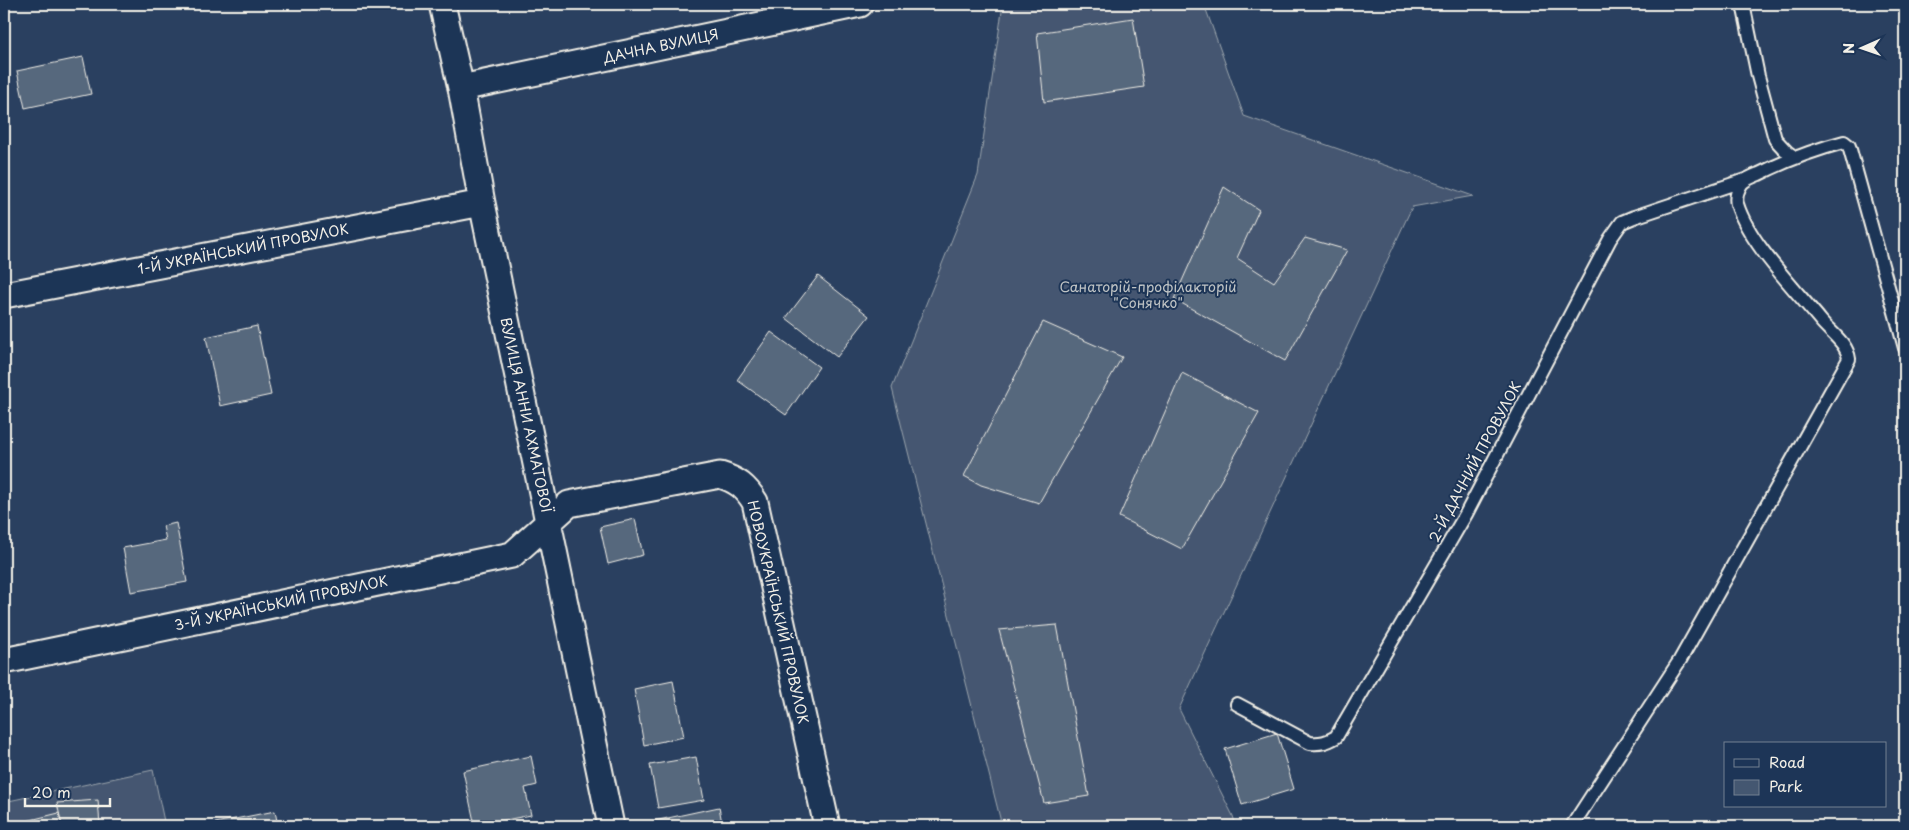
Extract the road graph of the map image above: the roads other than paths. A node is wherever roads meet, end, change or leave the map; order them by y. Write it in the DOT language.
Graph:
graph roads {
  1 [pos="442,4"];
  2 [pos="860,4"];
  3 [pos="1743,4"];
  4 [pos="461,88"];
  5 [pos="1794,157"];
  6 [pos="1752,177"];
  7 [pos="482,203"];
  8 [pos="4,295"];
  9 [pos="1905,348"];
  10 [pos="548,522"];
  11 [pos="4,660"];
  12 [pos="1236,704"];
  13 [pos="611,826"];
  14 [pos="827,826"];
  15 [pos="1572,826"];
  1 -- 4 [label="street, ВУЛИЦЯ АННИ АХМАТОВОЇ"];
  2 -- 4 [label="street, ДАЧНА ВУЛИЦЯ"];
  3 -- 5 [label="lane"];
  4 -- 7 [label="street, ВУЛИЦЯ АННИ АХМАТОВОЇ"];
  5 -- 6 [label="lane, 2-Й ДАЧНИЙ ПРОВУЛОК"];
  5 -- 9 [label="lane, 2-Й ДАЧНИЙ ПРОВУЛОК"];
  6 -- 12 [label="lane, 2-Й ДАЧНИЙ ПРОВУЛОК"];
  6 -- 15 [label="lane, 2-Й ДАЧНИЙ ПРОВУЛОК"];
  7 -- 8 [label="street, 1-Й УКРАЇНСЬКИЙ ПРОВУЛОК"];
  7 -- 10 [label="street, ВУЛИЦЯ АННИ АХМАТОВОЇ"];
  10 -- 11 [label="street, 3-Й УКРАЇНСЬКИЙ ПРОВУЛОК"];
  10 -- 13 [label="street, ВУЛИЦЯ АННИ АХМАТОВОЇ"];
  10 -- 14 [label="street, НОВОУКРАЇНСЬКИЙ ПРОВУЛОК"];
}
